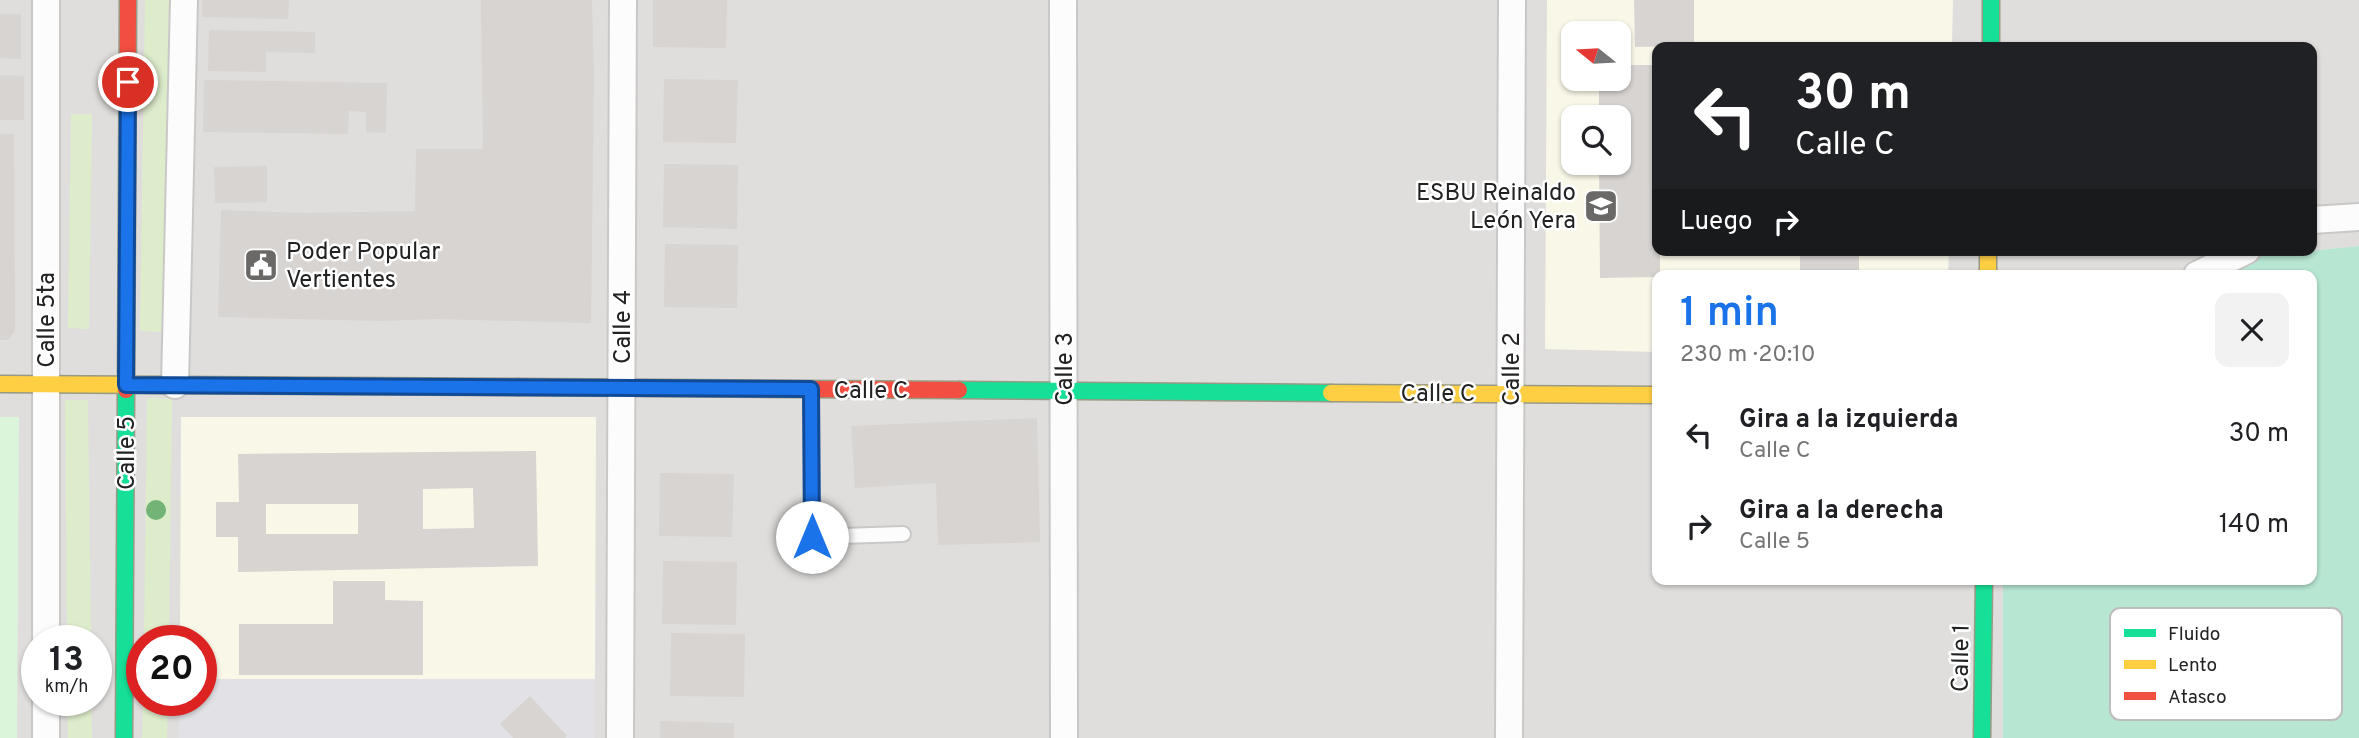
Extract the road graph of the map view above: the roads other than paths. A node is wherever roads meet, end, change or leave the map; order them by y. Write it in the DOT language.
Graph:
graph roads {
  1 [pos="46,0"];
  2 [pos="128,0"];
  3 [pos="184,0"];
  4 [pos="623,0"];
  5 [pos="1063,0"];
  6 [pos="1512,0"];
  7 [pos="1991,0"];
  8 [pos="1991,42"];
  9 [pos="2359,217"];
  10 [pos="2317,220"];
  11 [pos="2235,256"];
  12 [pos="2207,270"];
  13 [pos="0,384"];
  14 [pos="46,384"];
  15 [pos="126,385"];
  16 [pos="175,385"];
  17 [pos="622,388"];
  18 [pos="811,389"];
  19 [pos="1064,391"];
  20 [pos="1511,394"];
  21 [pos="1652,395"];
  22 [pos="903,534"];
  23 [pos="1984,585"];
  24 [pos="46,625"];
  25 [pos="46,716"];
  26 [pos="46,738"];
  27 [pos="124,738"];
  28 [pos="620,738"];
  29 [pos="1064,738"];
  30 [pos="1510,738"];
  31 [pos="1982,738"];
  1 -- 14 [label="street, Calle 5ta"];
  2 -- 15 [label="street, Calle 5"];
  3 -- 16 [label="street"];
  4 -- 17 [label="street, Calle 4"];
  5 -- 19 [label="street, Calle 3"];
  6 -- 20 [label="street, Calle 2"];
  7 -- 8 [label="street"];
  9 -- 10 [label="street"];
  11 -- 12 [label="street"];
  13 -- 14 [label="street, Calle C"];
  14 -- 15 [label="street, Calle C"];
  14 -- 24 [label="street, Calle 5ta"];
  15 -- 16 [label="street, Calle C"];
  15 -- 27 [label="street, Calle 5"];
  16 -- 17 [label="street, Calle C"];
  17 -- 18 [label="street, Calle C"];
  17 -- 28 [label="street, Calle 4"];
  18 -- 19 [label="street, Calle C"];
  18 -- 22 [label="lane"];
  19 -- 20 [label="street, Calle C"];
  19 -- 29 [label="street, Calle 3"];
  20 -- 21 [label="street, Calle C"];
  20 -- 30 [label="street, Calle 2"];
  23 -- 31 [label="street, Calle 1"];
  25 -- 26 [label="street"];
}
